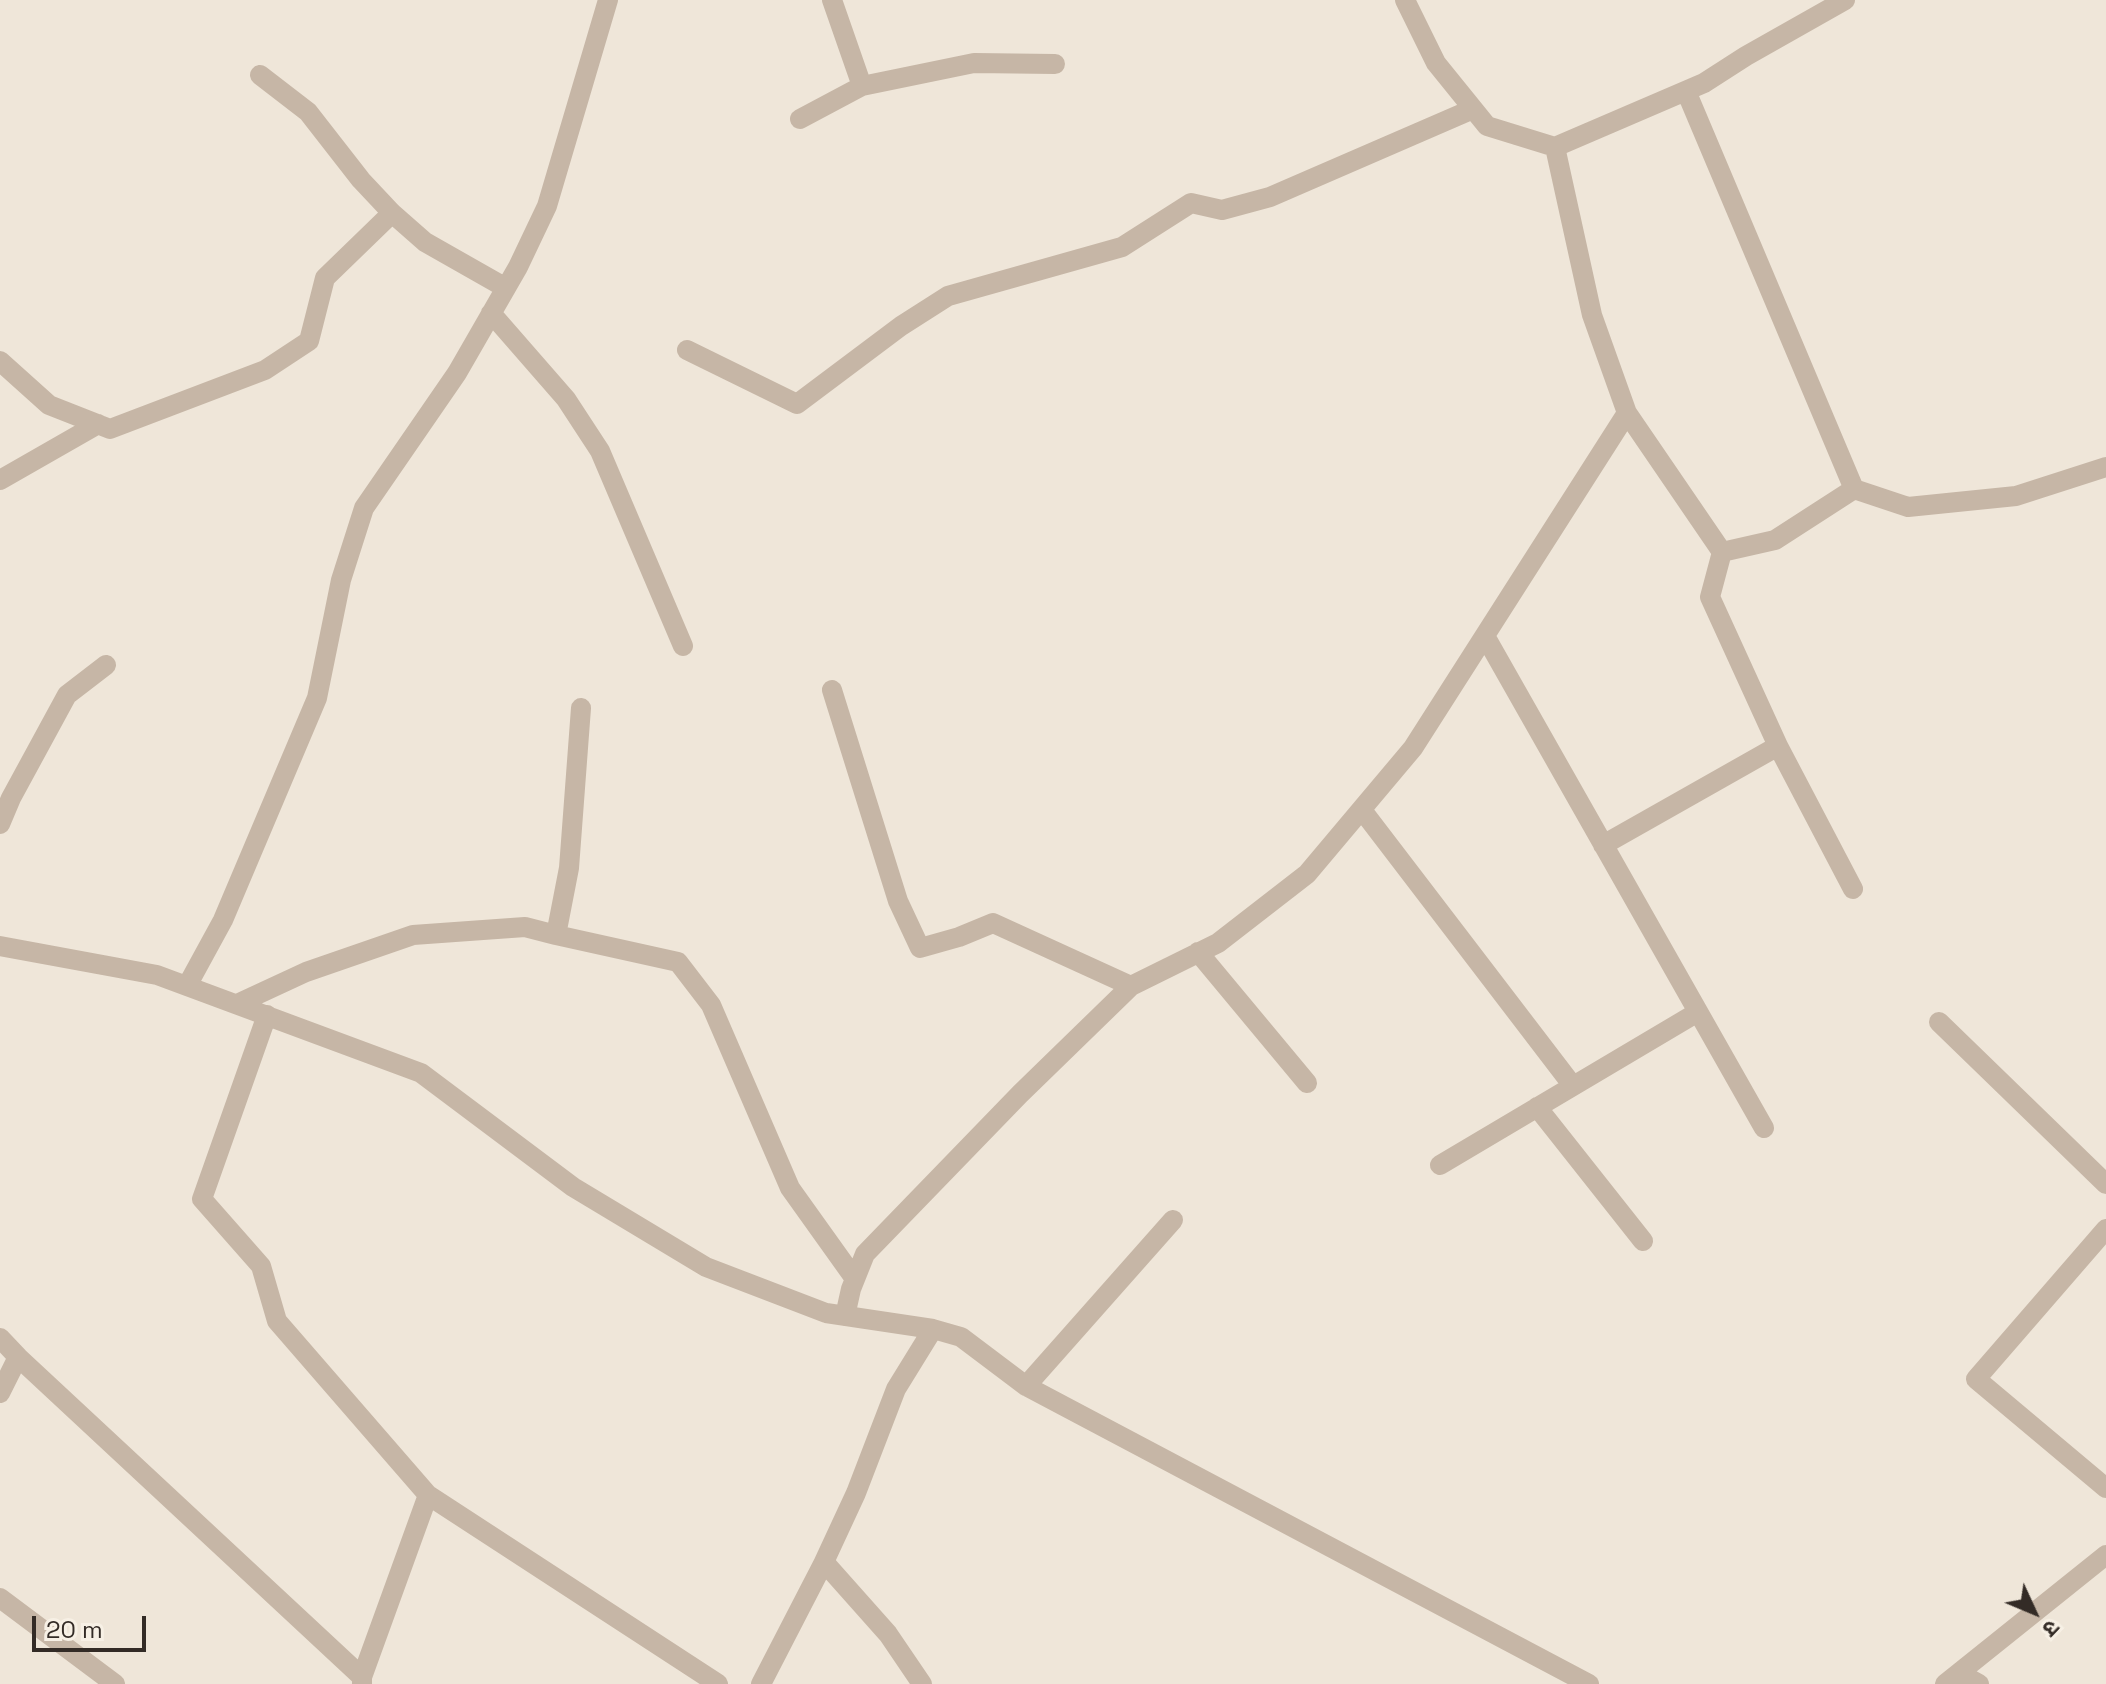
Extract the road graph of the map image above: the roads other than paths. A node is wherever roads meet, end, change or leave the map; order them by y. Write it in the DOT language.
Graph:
graph roads {
  1 [pos="608,0"];
  2 [pos="832,0"];
  3 [pos="1405,0"];
  4 [pos="1845,0"];
  5 [pos="1055,64"];
  6 [pos="260,75"];
  7 [pos="862,86"];
  8 [pos="1686,91"];
  9 [pos="1473,109"];
  10 [pos="800,119"];
  11 [pos="1555,147"];
  12 [pos="392,213"];
  13 [pos="506,288"];
  14 [pos="491,313"];
  15 [pos="687,350"];
  16 [pos="0,361"];
  17 [pos="1627,413"];
  18 [pos="98,424"];
  19 [pos="2106,467"];
  20 [pos="0,480"];
  21 [pos="1854,489"];
  22 [pos="1722,552"];
  23 [pos="1485,636"];
  24 [pos="683,646"];
  25 [pos="106,665"];
  26 [pos="832,690"];
  27 [pos="581,708"];
  28 [pos="1778,746"];
  29 [pos="1362,810"];
  30 [pos="0,824"];
  31 [pos="1603,845"];
  32 [pos="1853,889"];
  33 [pos="556,935"];
  34 [pos="0,946"];
  35 [pos="1198,952"];
  36 [pos="187,986"];
  37 [pos="1131,986"];
  38 [pos="237,1004"];
  39 [pos="1698,1012"];
  40 [pos="267,1015"];
  41 [pos="1939,1022"];
  42 [pos="1307,1083"];
  43 [pos="1573,1086"];
  44 [pos="1537,1107"];
  45 [pos="1764,1128"];
  46 [pos="1440,1165"];
  47 [pos="2106,1184"];
  48 [pos="1173,1220"];
  49 [pos="2106,1229"];
  50 [pos="1643,1241"];
  51 [pos="855,1279"];
  52 [pos="845,1316"];
  53 [pos="933,1329"];
  54 [pos="0,1338"];
  55 [pos="18,1357"];
  56 [pos="1026,1386"];
  57 [pos="0,1393"];
  58 [pos="2106,1488"];
  59 [pos="428,1495"];
  60 [pos="2106,1555"];
  61 [pos="824,1562"];
  62 [pos="0,1598"];
  63 [pos="1952,1679"];
  64 [pos="362,1680"];
  65 [pos="115,1684"];
  66 [pos="718,1684"];
  67 [pos="761,1684"];
  68 [pos="922,1684"];
  69 [pos="1589,1684"];
  70 [pos="1979,1684"];
  1 -- 13 [label="street"];
  2 -- 7 [label="street"];
  3 -- 9 [label="street"];
  4 -- 8 [label="street"];
  5 -- 7 [label="street"];
  6 -- 12 [label="street"];
  7 -- 10 [label="street"];
  8 -- 11 [label="street"];
  8 -- 21 [label="street"];
  9 -- 11 [label="street"];
  9 -- 15 [label="street"];
  11 -- 17 [label="street"];
  12 -- 13 [label="street"];
  12 -- 18 [label="street"];
  13 -- 14 [label="street"];
  14 -- 24 [label="street"];
  14 -- 36 [label="street"];
  16 -- 18 [label="street"];
  17 -- 22 [label="street"];
  17 -- 23 [label="street"];
  18 -- 20 [label="street"];
  19 -- 21 [label="street"];
  21 -- 22 [label="street"];
  22 -- 28 [label="street"];
  23 -- 29 [label="street"];
  23 -- 31 [label="street"];
  25 -- 30 [label="street"];
  26 -- 37 [label="street"];
  27 -- 33 [label="street"];
  28 -- 31 [label="street"];
  28 -- 32 [label="street"];
  29 -- 35 [label="street"];
  29 -- 43 [label="street"];
  31 -- 39 [label="street"];
  33 -- 38 [label="street"];
  33 -- 51 [label="street"];
  34 -- 36 [label="street"];
  35 -- 37 [label="street"];
  35 -- 42 [label="street"];
  36 -- 38 [label="street"];
  37 -- 51 [label="street"];
  38 -- 40 [label="street"];
  39 -- 43 [label="street"];
  39 -- 45 [label="street"];
  40 -- 52 [label="street"];
  40 -- 59 [label="street"];
  41 -- 47 [label="street"];
  43 -- 44 [label="street"];
  44 -- 46 [label="street"];
  44 -- 50 [label="street"];
  48 -- 56 [label="street"];
  49 -- 58 [label="street"];
  51 -- 52 [label="street"];
  52 -- 53 [label="street"];
  53 -- 56 [label="street"];
  53 -- 61 [label="street"];
  54 -- 55 [label="street"];
  55 -- 57 [label="street"];
  55 -- 64 [label="street"];
  56 -- 69 [label="street"];
  59 -- 64 [label="street"];
  59 -- 66 [label="street"];
  60 -- 63 [label="street"];
  61 -- 67 [label="street"];
  61 -- 68 [label="street"];
  62 -- 65 [label="street"];
  63 -- 70 [label="street"];
}
